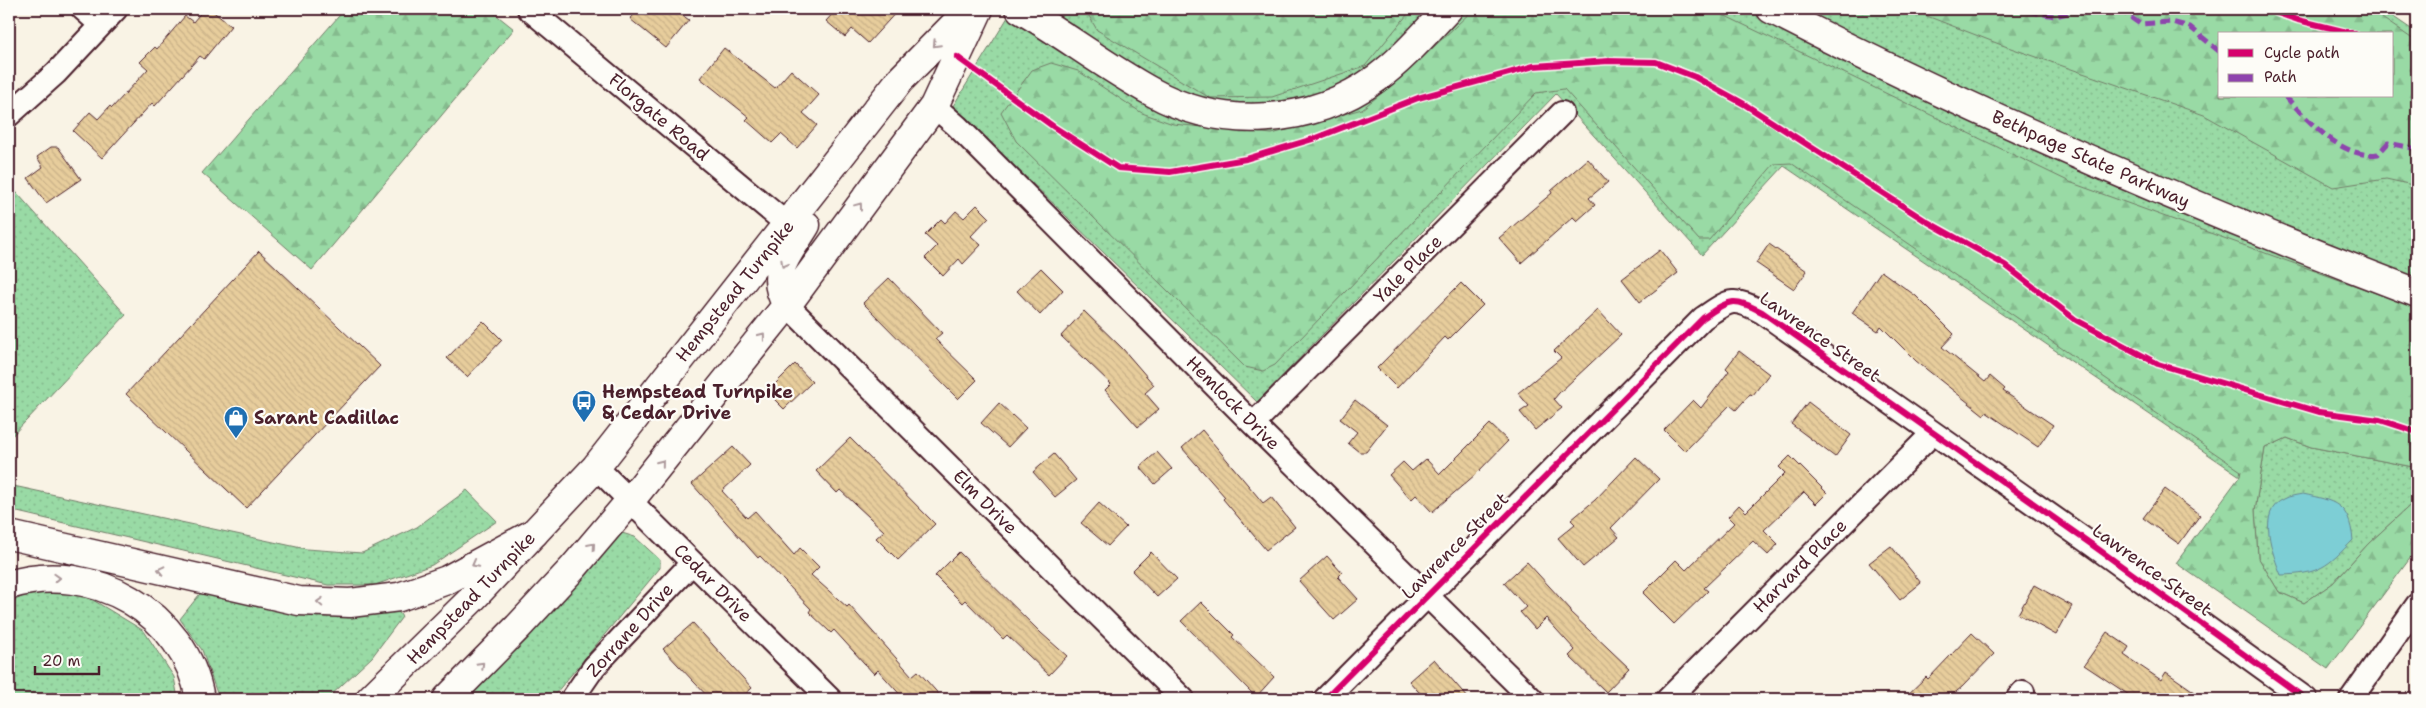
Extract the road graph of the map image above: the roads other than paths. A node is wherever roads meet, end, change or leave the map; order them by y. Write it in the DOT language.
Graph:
graph roads {
  1 [pos="83,9"];
  2 [pos="529,9"];
  3 [pos="970,9"];
  4 [pos="979,9"];
  5 [pos="1020,9"];
  6 [pos="1432,9"];
  7 [pos="1448,9"];
  8 [pos="1772,9"];
  9 [pos="108,17"];
  10 [pos="1406,53"];
  11 [pos="934,106"];
  12 [pos="1562,114"];
  13 [pos="9,115"];
  14 [pos="862,131"];
  15 [pos="788,225"];
  16 [pos="2417,293"];
  17 [pos="787,305"];
  18 [pos="1253,424"];
  19 [pos="1932,434"];
  20 [pos="596,467"];
  21 [pos="630,501"];
  22 [pos="534,533"];
  23 [pos="9,535"];
  24 [pos="692,562"];
  25 [pos="9,585"];
  26 [pos="1427,596"];
  27 [pos="2417,605"];
  28 [pos="200,699"];
  29 [pos="370,699"];
  30 [pos="447,699"];
  31 [pos="572,699"];
  32 [pos="830,699"];
  33 [pos="1183,699"];
  34 [pos="1325,699"];
  35 [pos="1532,699"];
  36 [pos="1668,699"];
  37 [pos="2306,699"];
  38 [pos="2351,699"];
  1 -- 9 [label="street"];
  2 -- 15 [label="street, Florgate Road"];
  3 -- 14 [label="main road, Hempstead Turnpike, one-way"];
  4 -- 11 [label="main road"];
  5 -- 10 [label="main road"];
  6 -- 10 [label="main road"];
  7 -- 10 [label="main road"];
  8 -- 16 [label="main road, Bethpage State Parkway"];
  9 -- 13 [label="street"];
  17 -- 11 [label="main road, one-way"];
  11 -- 18 [label="street, Hemlock Drive"];
  12 -- 18 [label="street, Yale Place"];
  14 -- 15 [label="main road, Hempstead Turnpike"];
  14 -- 17 [label="main road, one-way"];
  15 -- 20 [label="main road, Hempstead Turnpike"];
  21 -- 17 [label="main road, one-way"];
  17 -- 33 [label="street, Elm Drive"];
  18 -- 26 [label="street, Hemlock Drive"];
  19 -- 26 [label="street, Lawrence Street"];
  19 -- 36 [label="street, Harvard Place"];
  19 -- 37 [label="street, Lawrence Street"];
  20 -- 21 [label="street, Cedar Drive"];
  20 -- 22 [label="main road, Hempstead Turnpike"];
  21 -- 24 [label="street, Cedar Drive"];
  30 -- 21 [label="main road, one-way"];
  22 -- 23 [label="main road, one-way"];
  22 -- 29 [label="main road, Hempstead Turnpike"];
  24 -- 31 [label="street, Zorrane Drive"];
  24 -- 32 [label="street, Cedar Drive"];
  25 -- 28 [label="main road, one-way"];
  26 -- 34 [label="street, Lawrence Street"];
  26 -- 35 [label="street, Hemlock Drive"];
  27 -- 38 [label="street"];
}
